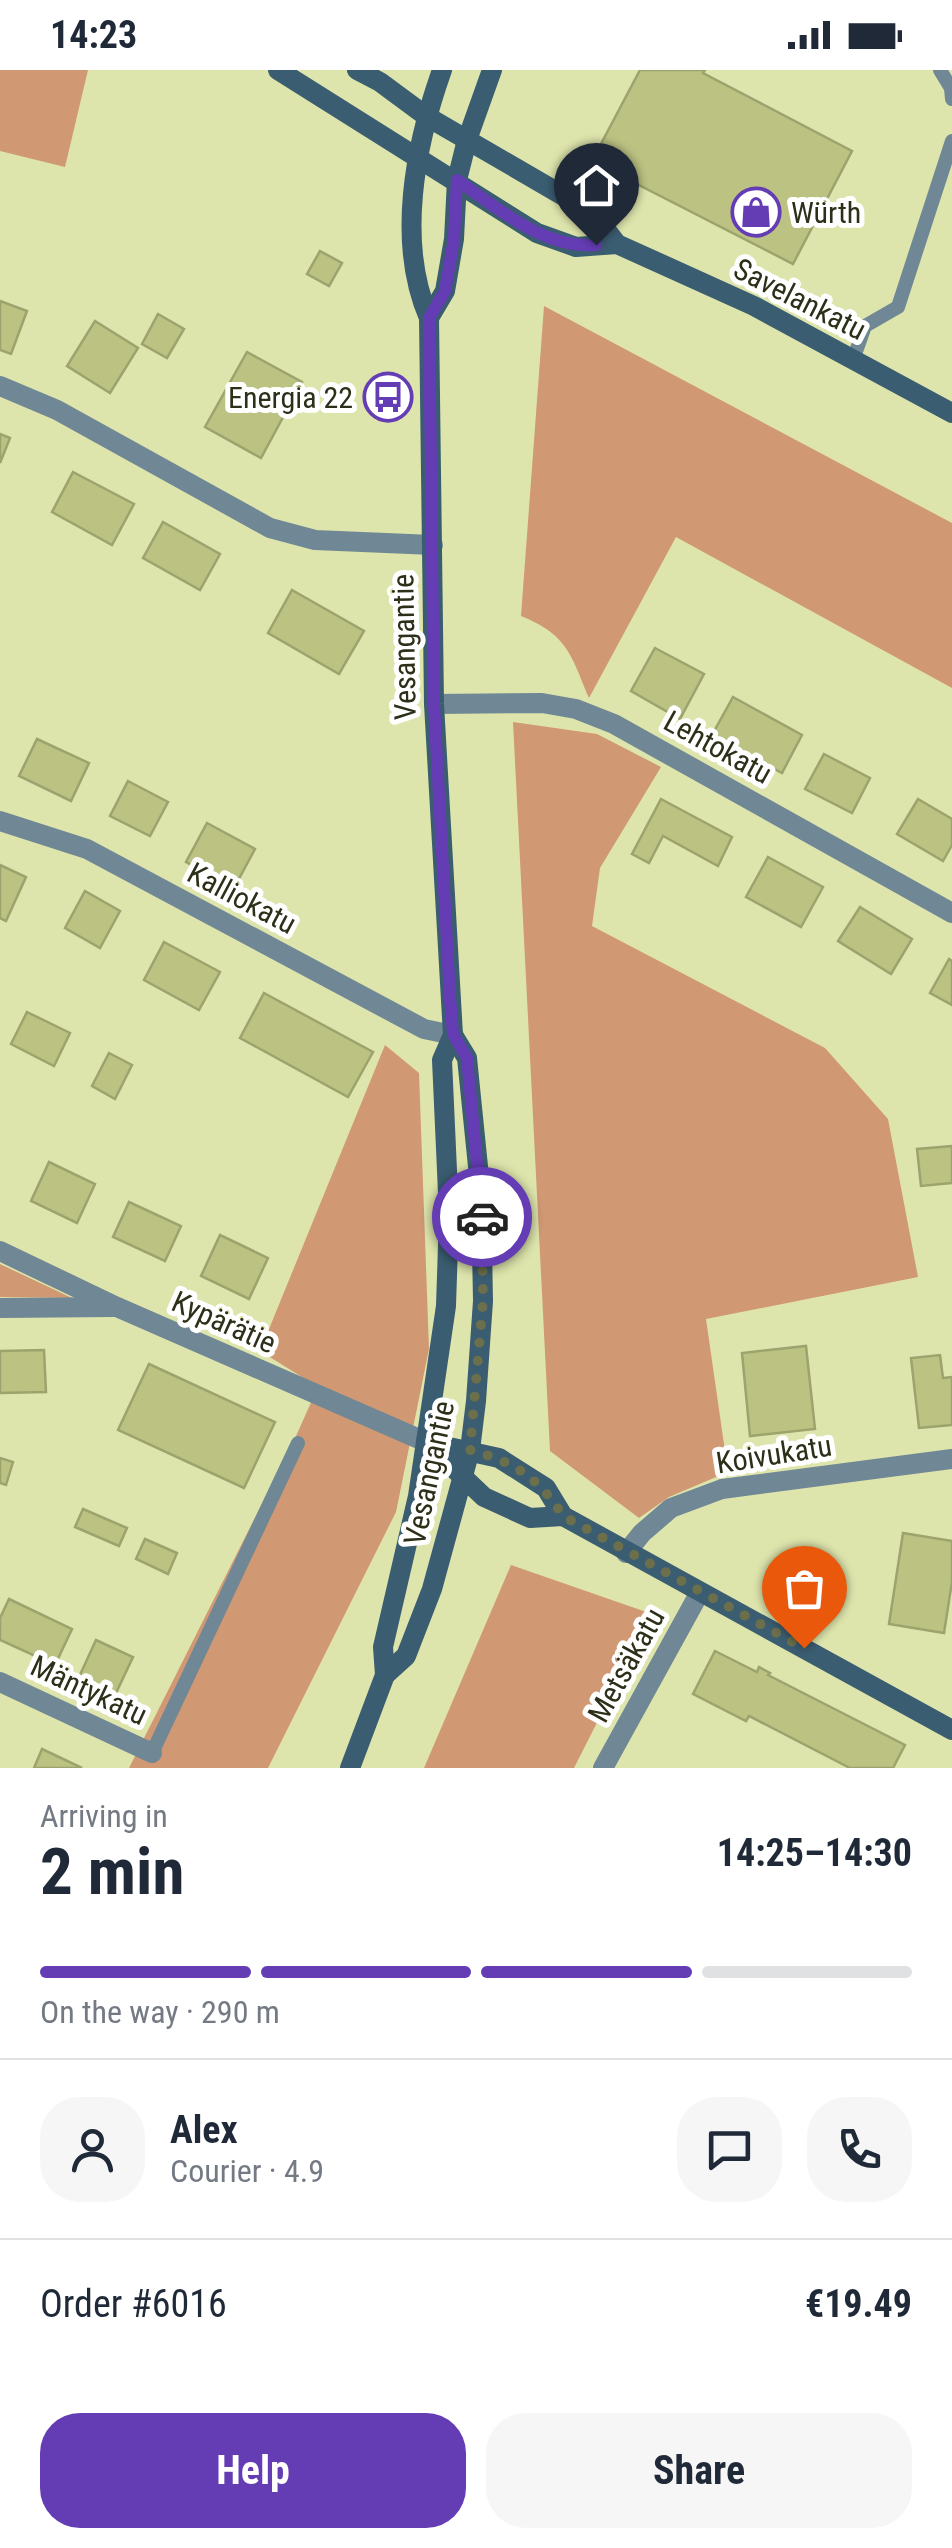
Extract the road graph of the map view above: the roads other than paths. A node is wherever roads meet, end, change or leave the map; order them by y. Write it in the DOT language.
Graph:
graph roads {
  1 [pos="278,70"];
  2 [pos="357,70"];
  3 [pos="442,70"];
  4 [pos="492,70"];
  5 [pos="940,70"];
  6 [pos="952,99"];
  7 [pos="426,116"];
  8 [pos="467,140"];
  9 [pos="952,141"];
  10 [pos="420,158"];
  11 [pos="457,180"];
  12 [pos="617,244"];
  13 [pos="429,318"];
  14 [pos="853,360"];
  15 [pos="0,386"];
  16 [pos="952,413"];
  17 [pos="432,544"];
  18 [pos="434,704"];
  19 [pos="0,821"];
  20 [pos="952,913"];
  21 [pos="453,1034"];
  22 [pos="0,1251"];
  23 [pos="0,1308"];
  24 [pos="118,1308"];
  25 [pos="426,1442"];
  26 [pos="298,1443"];
  27 [pos="470,1450"];
  28 [pos="952,1459"];
  29 [pos="463,1479"];
  30 [pos="563,1516"];
  31 [pos="626,1553"];
  32 [pos="700,1592"];
  33 [pos="386,1675"];
  34 [pos="0,1682"];
  35 [pos="952,1730"];
  36 [pos="152,1752"];
  37 [pos="350,1768"];
  38 [pos="603,1768"];
  1 -- 10 [label="main road, Savelankatu"];
  2 -- 7 [label="main road, Savelankatu"];
  3 -- 7 [label="main road, Vesangantie"];
  4 -- 8 [label="main road, Vesangantie"];
  5 -- 6 [label="lane"];
  7 -- 8 [label="main road, Savelankatu"];
  7 -- 10 [label="main road, Vesangantie"];
  8 -- 11 [label="main road, Vesangantie"];
  8 -- 12 [label="main road, Savelankatu"];
  9 -- 14 [label="lane"];
  10 -- 11 [label="main road, Savelankatu"];
  10 -- 13 [label="main road, Vesangantie"];
  11 -- 12 [label="main road, Savelankatu"];
  11 -- 13 [label="main road, Vesangantie"];
  12 -- 14 [label="main road, Savelankatu"];
  13 -- 17 [label="main road, Vesangantie"];
  14 -- 16 [label="main road, Savelankatu"];
  15 -- 17 [label="street"];
  17 -- 18 [label="main road, Vesangantie"];
  18 -- 20 [label="street, Lehtokatu"];
  18 -- 21 [label="main road, Vesangantie"];
  19 -- 21 [label="street, Kalliokatu"];
  21 -- 25 [label="main road, Vesangantie"];
  21 -- 27 [label="main road, Vesangantie"];
  22 -- 24 [label="street, Kypärätie"];
  23 -- 24 [label="street"];
  24 -- 25 [label="street, Kypärätie"];
  25 -- 27 [label="main road, Kypärätie"];
  25 -- 29 [label="main road, Kypärätie"];
  25 -- 33 [label="main road, Vesangantie"];
  26 -- 36 [label="lane"];
  27 -- 29 [label="main road, Vesangantie"];
  27 -- 30 [label="main road, Kypärätie"];
  28 -- 31 [label="street, Koivukatu"];
  29 -- 30 [label="main road, Kypärätie"];
  29 -- 33 [label="main road, Vesangantie"];
  30 -- 31 [label="main road, Kypärätie"];
  31 -- 32 [label="main road, Kypärätie"];
  32 -- 35 [label="main road, Kypärätie"];
  32 -- 38 [label="street, Metsäkatu"];
  33 -- 37 [label="main road, Vesangantie"];
  34 -- 36 [label="street, Mäntykatu"];
}
